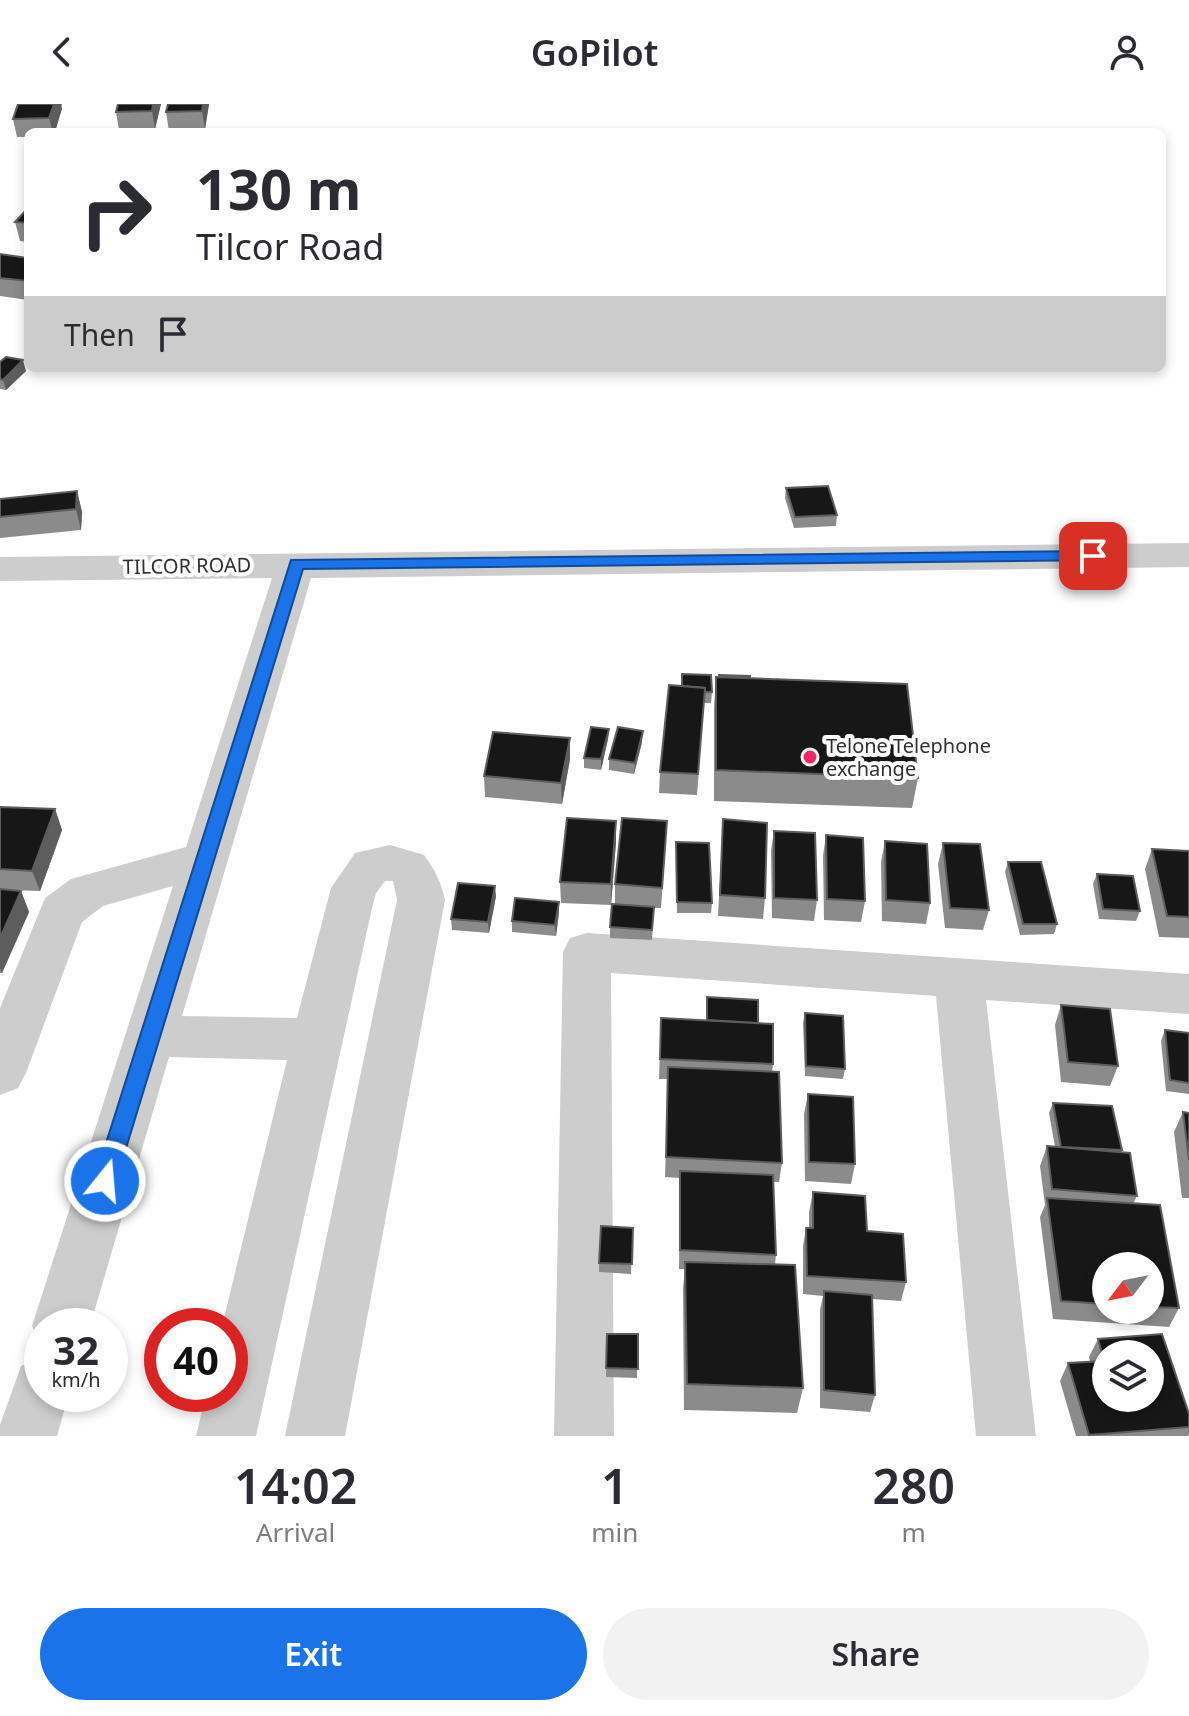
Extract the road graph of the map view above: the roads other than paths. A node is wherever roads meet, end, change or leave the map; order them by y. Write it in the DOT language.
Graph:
graph roads {
  1 [pos="1189,555"];
  2 [pos="296,564"];
  3 [pos="0,569"];
  4 [pos="206,859"];
  5 [pos="959,978"];
  6 [pos="1189,994"];
  7 [pos="150,1036"];
  8 [pos="318,1040"];
  9 [pos="0,1073"];
  10 [pos="67,1308"];
  11 [pos="34,1412"];
  12 [pos="27,1436"];
  13 [pos="226,1436"];
  14 [pos="315,1436"];
  15 [pos="584,1436"];
  16 [pos="1006,1436"];
  1 -- 2 [label="street, TILCOR ROAD"];
  2 -- 3 [label="street, TILCOR ROAD"];
  2 -- 4 [label="street"];
  4 -- 7 [label="street"];
  4 -- 9 [label="street"];
  5 -- 6 [label="street"];
  5 -- 15 [label="street"];
  5 -- 16 [label="street"];
  7 -- 8 [label="street"];
  7 -- 10 [label="street"];
  8 -- 13 [label="street"];
  8 -- 14 [label="street"];
  11 -- 12 [label="street"];
}
